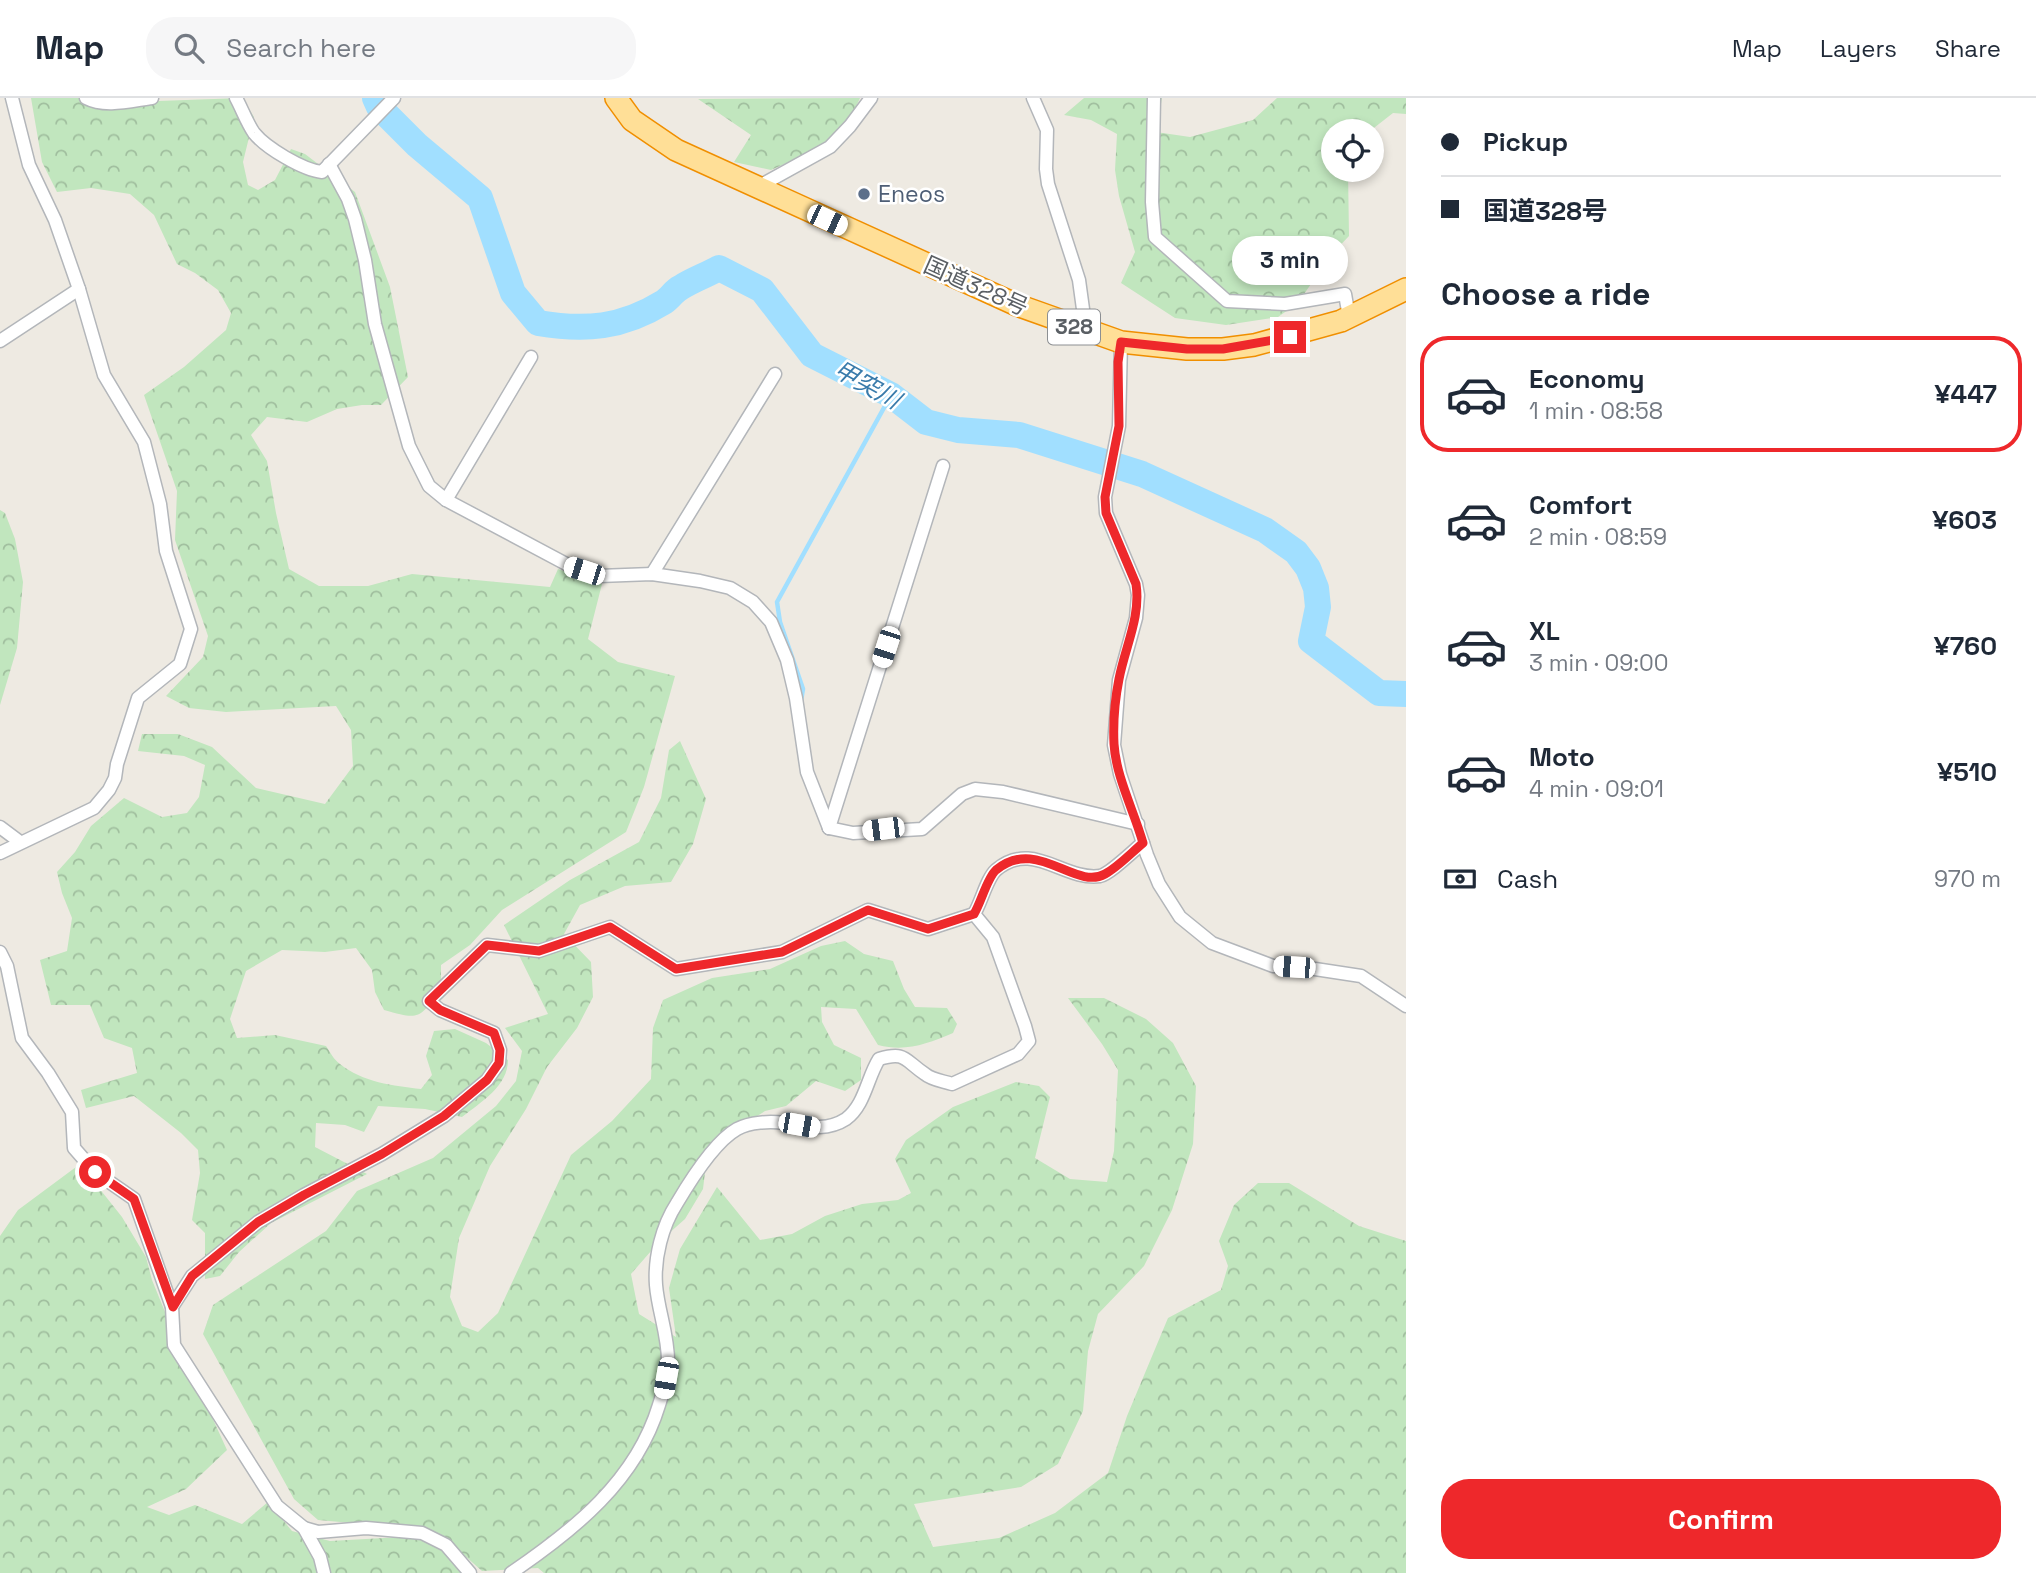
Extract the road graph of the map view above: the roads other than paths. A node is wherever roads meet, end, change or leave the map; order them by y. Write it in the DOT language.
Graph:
graph roads {
  1 [pos="12,98"];
  2 [pos="86,98"];
  3 [pos="152,98"];
  4 [pos="236,98"];
  5 [pos="394,98"];
  6 [pos="616,98"];
  7 [pos="871,98"];
  8 [pos="1033,98"];
  9 [pos="1154,98"];
  10 [pos="329,164"];
  11 [pos="757,188"];
  12 [pos="79,289"];
  13 [pos="1406,289"];
  14 [pos="1349,317"];
  15 [pos="1086,331"];
  16 [pos="0,341"];
  17 [pos="1121,342"];
  18 [pos="531,357"];
  19 [pos="775,374"];
  20 [pos="943,466"];
  21 [pos="446,500"];
  22 [pos="652,574"];
  23 [pos="1138,824"];
  24 [pos="0,827"];
  25 [pos="829,828"];
  26 [pos="20,842"];
  27 [pos="1143,843"];
  28 [pos="0,853"];
  29 [pos="974,914"];
  30 [pos="0,952"];
  31 [pos="1406,1006"];
  32 [pos="173,1307"];
  33 [pos="304,1528"];
  34 [pos="324,1573"];
  35 [pos="470,1573"];
  36 [pos="511,1573"];
  1 -- 12 [label="street"];
  2 -- 3 [label="street"];
  4 -- 10 [label="street"];
  5 -- 10 [label="street"];
  6 -- 11 [label="highway, 国道328号 / 328"];
  7 -- 11 [label="street"];
  8 -- 15 [label="street"];
  9 -- 14 [label="street"];
  10 -- 21 [label="street"];
  11 -- 15 [label="highway, 国道328号 / 328"];
  12 -- 16 [label="street"];
  12 -- 26 [label="street"];
  13 -- 14 [label="highway, 国道328号 / 328"];
  14 -- 17 [label="highway, 国道328号 / 328"];
  15 -- 17 [label="highway, 国道328号 / 328"];
  17 -- 23 [label="street"];
  18 -- 21 [label="street"];
  19 -- 22 [label="street"];
  20 -- 25 [label="street"];
  21 -- 22 [label="street"];
  22 -- 25 [label="street"];
  23 -- 25 [label="street"];
  23 -- 27 [label="street"];
  24 -- 26 [label="street"];
  26 -- 28 [label="street"];
  27 -- 29 [label="street"];
  27 -- 31 [label="street"];
  29 -- 32 [label="street"];
  29 -- 36 [label="street"];
  30 -- 32 [label="street"];
  32 -- 33 [label="street"];
  33 -- 34 [label="street"];
  33 -- 35 [label="street"];
}
